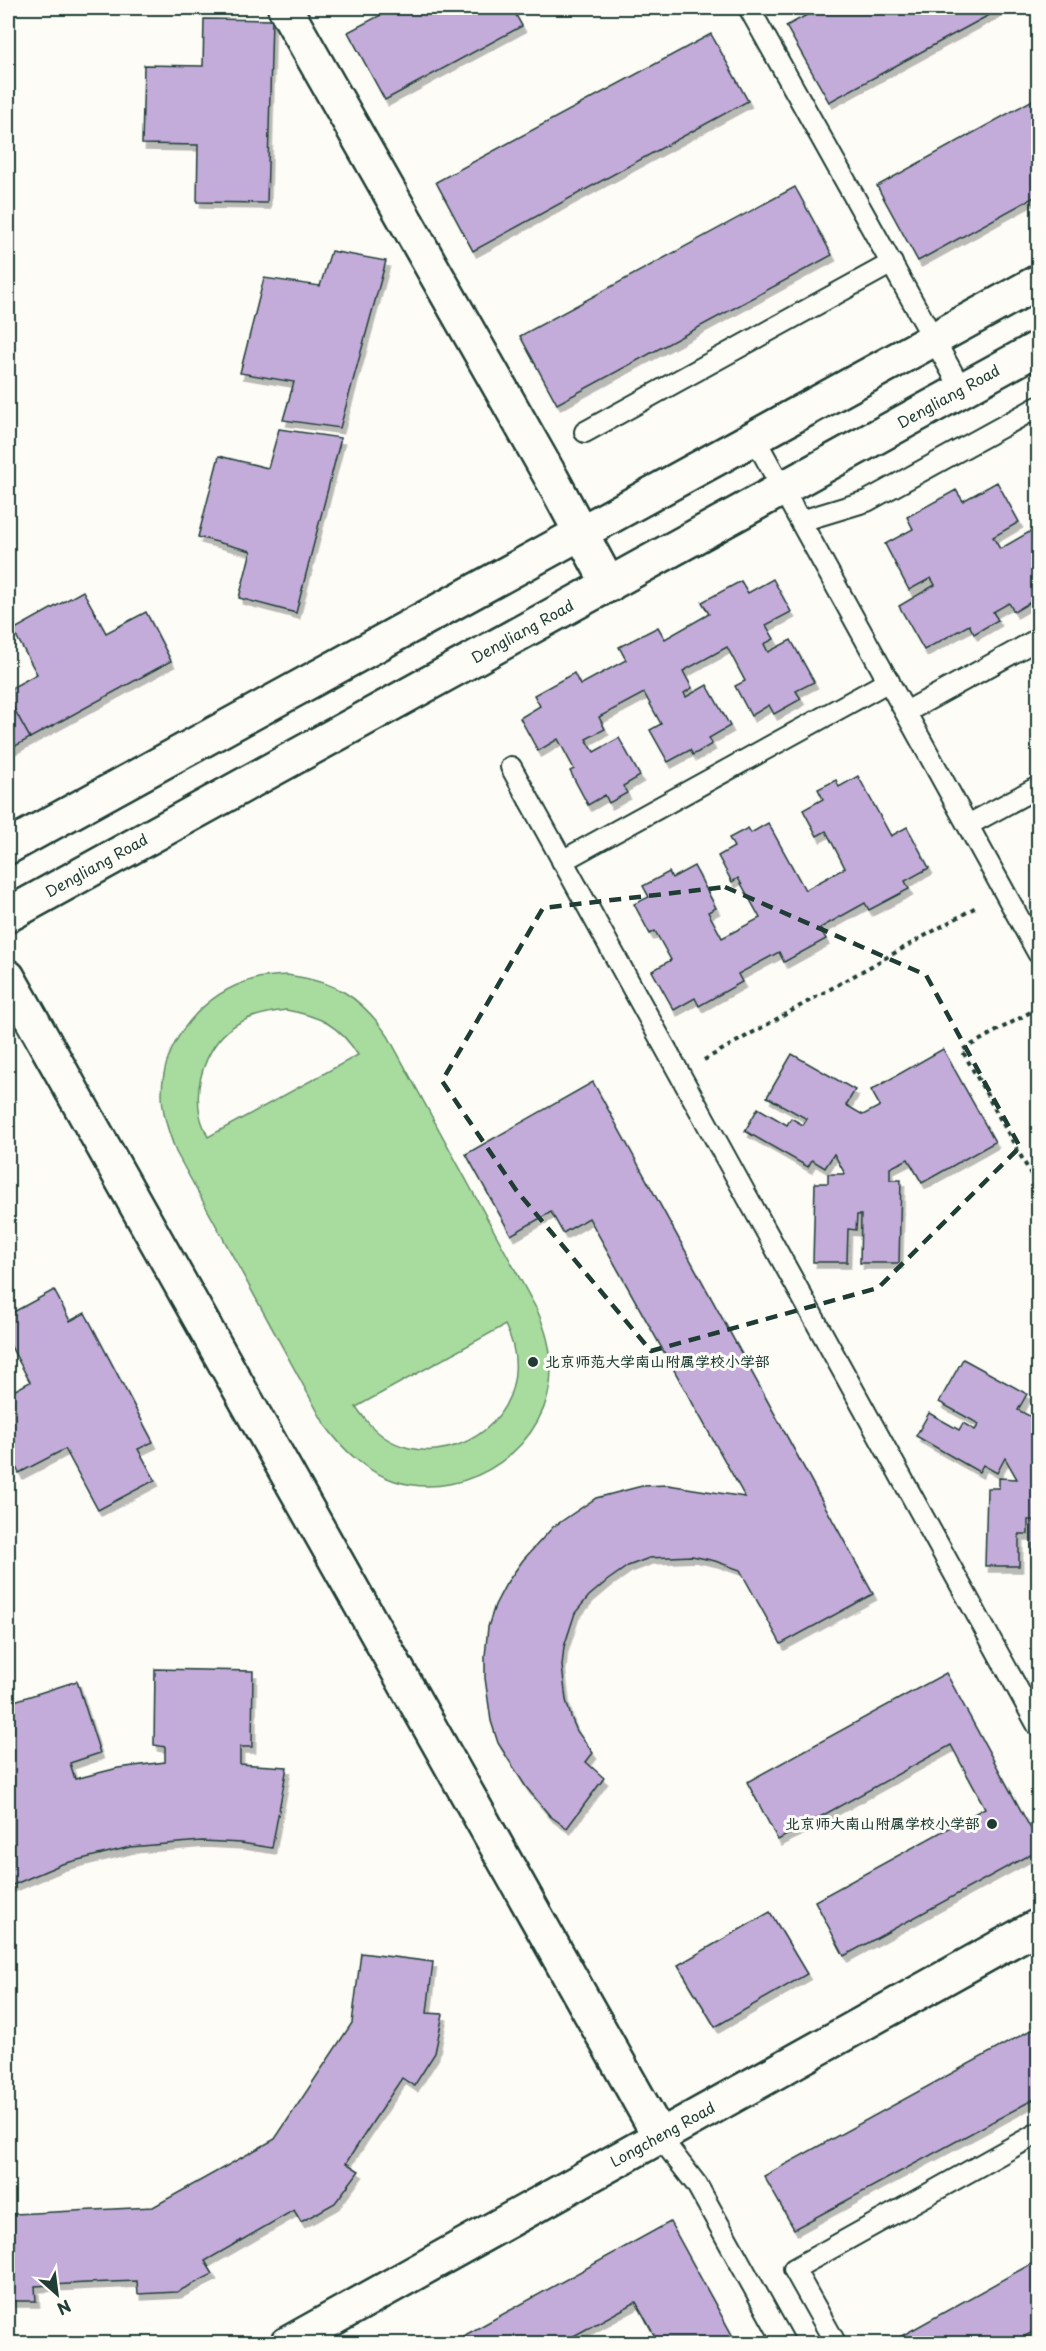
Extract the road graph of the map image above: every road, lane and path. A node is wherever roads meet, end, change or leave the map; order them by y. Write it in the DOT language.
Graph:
graph roads {
  1 [pos="285,8"];
  2 [pos="749,8"];
  3 [pos="892,263"];
  4 [pos="1038,282"];
  5 [pos="935,339"];
  6 [pos="1038,348"];
  7 [pos="962,390"];
  8 [pos="1038,407"];
  9 [pos="585,432"];
  10 [pos="754,437"];
  11 [pos="783,489"];
  12 [pos="801,521"];
  13 [pos="580,532"];
  14 [pos="609,585"];
  15 [pos="1038,639"];
  16 [pos="889,681"];
  17 [pos="906,712"];
  18 [pos="511,767"];
  19 [pos="1038,787"];
  20 [pos="968,825"];
  21 [pos="8,847"];
  22 [pos="562,861"];
  23 [pos="1004,891"];
  24 [pos="8,915"];
  25 [pos="1038,953"];
  26 [pos="8,977"];
  27 [pos="1038,1008"];
  28 [pos="680,1074"];
  29 [pos="1038,1187"];
  30 [pos="1030,1693"];
  31 [pos="1038,1726"];
  32 [pos="1038,1926"];
  33 [pos="1038,2133"];
  34 [pos="660,2137"];
  35 [pos="287,2343"];
  36 [pos="785,2343"];
  37 [pos="836,2343"];
  1 -- 13 [label="street"];
  2 -- 3 [label="lane"];
  3 -- 5 [label="lane"];
  3 -- 9 [label="lane"];
  4 -- 5 [label="street"];
  5 -- 7 [label="lane"];
  5 -- 10 [label="street"];
  6 -- 7 [label="street, Dengliang Road"];
  7 -- 11 [label="street, Dengliang Road"];
  8 -- 12 [label="lane"];
  10 -- 11 [label="lane"];
  10 -- 13 [label="street"];
  11 -- 12 [label="lane"];
  11 -- 14 [label="street, Dengliang Road"];
  12 -- 16 [label="lane"];
  13 -- 14 [label="street"];
  13 -- 21 [label="street"];
  14 -- 24 [label="street, Dengliang Road"];
  15 -- 17 [label="lane"];
  16 -- 17 [label="lane"];
  16 -- 22 [label="lane"];
  17 -- 20 [label="lane"];
  18 -- 22 [label="lane"];
  19 -- 20 [label="lane"];
  20 -- 23 [label="lane"];
  22 -- 28 [label="lane"];
  23 -- 25 [label="lane"];
  23 -- 28 [label="path"];
  26 -- 34 [label="street"];
  27 -- 29 [label="path"];
  28 -- 30 [label="lane"];
  30 -- 31 [label="lane"];
  32 -- 34 [label="street, Longcheng Road"];
  33 -- 37 [label="lane"];
  34 -- 35 [label="street, Longcheng Road"];
  34 -- 36 [label="lane"];
}
